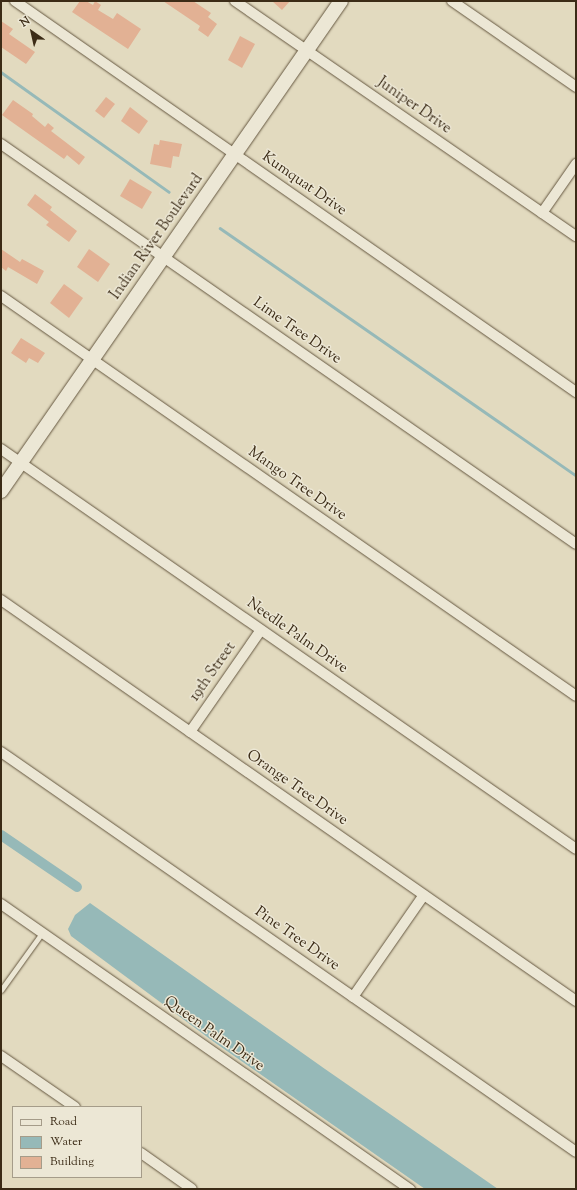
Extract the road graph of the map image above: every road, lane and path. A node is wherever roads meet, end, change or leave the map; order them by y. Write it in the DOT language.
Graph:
graph roads {
  1 [pos="15,1"];
  2 [pos="235,1"];
  3 [pos="341,1"];
  4 [pos="452,1"];
  5 [pos="307,50"];
  6 [pos="576,87"];
  7 [pos="1,144"];
  8 [pos="235,154"];
  9 [pos="576,164"];
  10 [pos="542,213"];
  11 [pos="576,236"];
  12 [pos="164,257"];
  13 [pos="1,296"];
  14 [pos="92,359"];
  15 [pos="576,392"];
  16 [pos="1,449"];
  17 [pos="21,462"];
  18 [pos="1,491"];
  19 [pos="576,544"];
  20 [pos="1,600"];
  21 [pos="261,630"];
  22 [pos="576,696"];
  23 [pos="190,732"];
  24 [pos="1,752"];
  25 [pos="576,849"];
  26 [pos="424,895"];
  27 [pos="1,904"];
  28 [pos="42,933"];
  29 [pos="1,990"];
  30 [pos="353,997"];
  31 [pos="576,1001"];
  32 [pos="1,1056"];
  33 [pos="74,1106"];
  34 [pos="576,1152"];
  35 [pos="142,1154"];
  36 [pos="192,1189"];
  37 [pos="410,1189"];
  1 -- 8 [label="street, Kumquat Drive"];
  2 -- 5 [label="street, Juniper Drive"];
  3 -- 5 [label="main road, Indian River Boulevard"];
  4 -- 6 [label="street"];
  5 -- 8 [label="main road, Indian River Boulevard"];
  5 -- 10 [label="street, Juniper Drive"];
  7 -- 12 [label="street, Lime Tree Drive"];
  8 -- 12 [label="main road, Indian River Boulevard"];
  8 -- 15 [label="street, Kumquat Drive"];
  9 -- 10 [label="street"];
  10 -- 11 [label="street, Juniper Drive"];
  12 -- 14 [label="main road, Indian River Boulevard"];
  12 -- 19 [label="street, Lime Tree Drive"];
  13 -- 14 [label="street, Mango Tree Drive"];
  14 -- 17 [label="main road, Indian River Boulevard"];
  14 -- 22 [label="street, Mango Tree Drive"];
  16 -- 17 [label="street, Needle Palm Drive"];
  17 -- 18 [label="main road, Indian River Boulevard"];
  17 -- 21 [label="street, Needle Palm Drive"];
  20 -- 23 [label="street, Orange Tree Drive"];
  21 -- 23 [label="street, 19th Street"];
  21 -- 25 [label="street, Needle Palm Drive"];
  23 -- 26 [label="street, Orange Tree Drive"];
  24 -- 30 [label="street, Pine Tree Drive"];
  26 -- 30 [label="street"];
  26 -- 31 [label="street, Orange Tree Drive"];
  27 -- 28 [label="street, Queen Palm Drive"];
  28 -- 29 [label="lane"];
  28 -- 37 [label="street, Queen Palm Drive"];
  30 -- 34 [label="street, Pine Tree Drive"];
  32 -- 33 [label="street"];
  35 -- 36 [label="street"];
}
